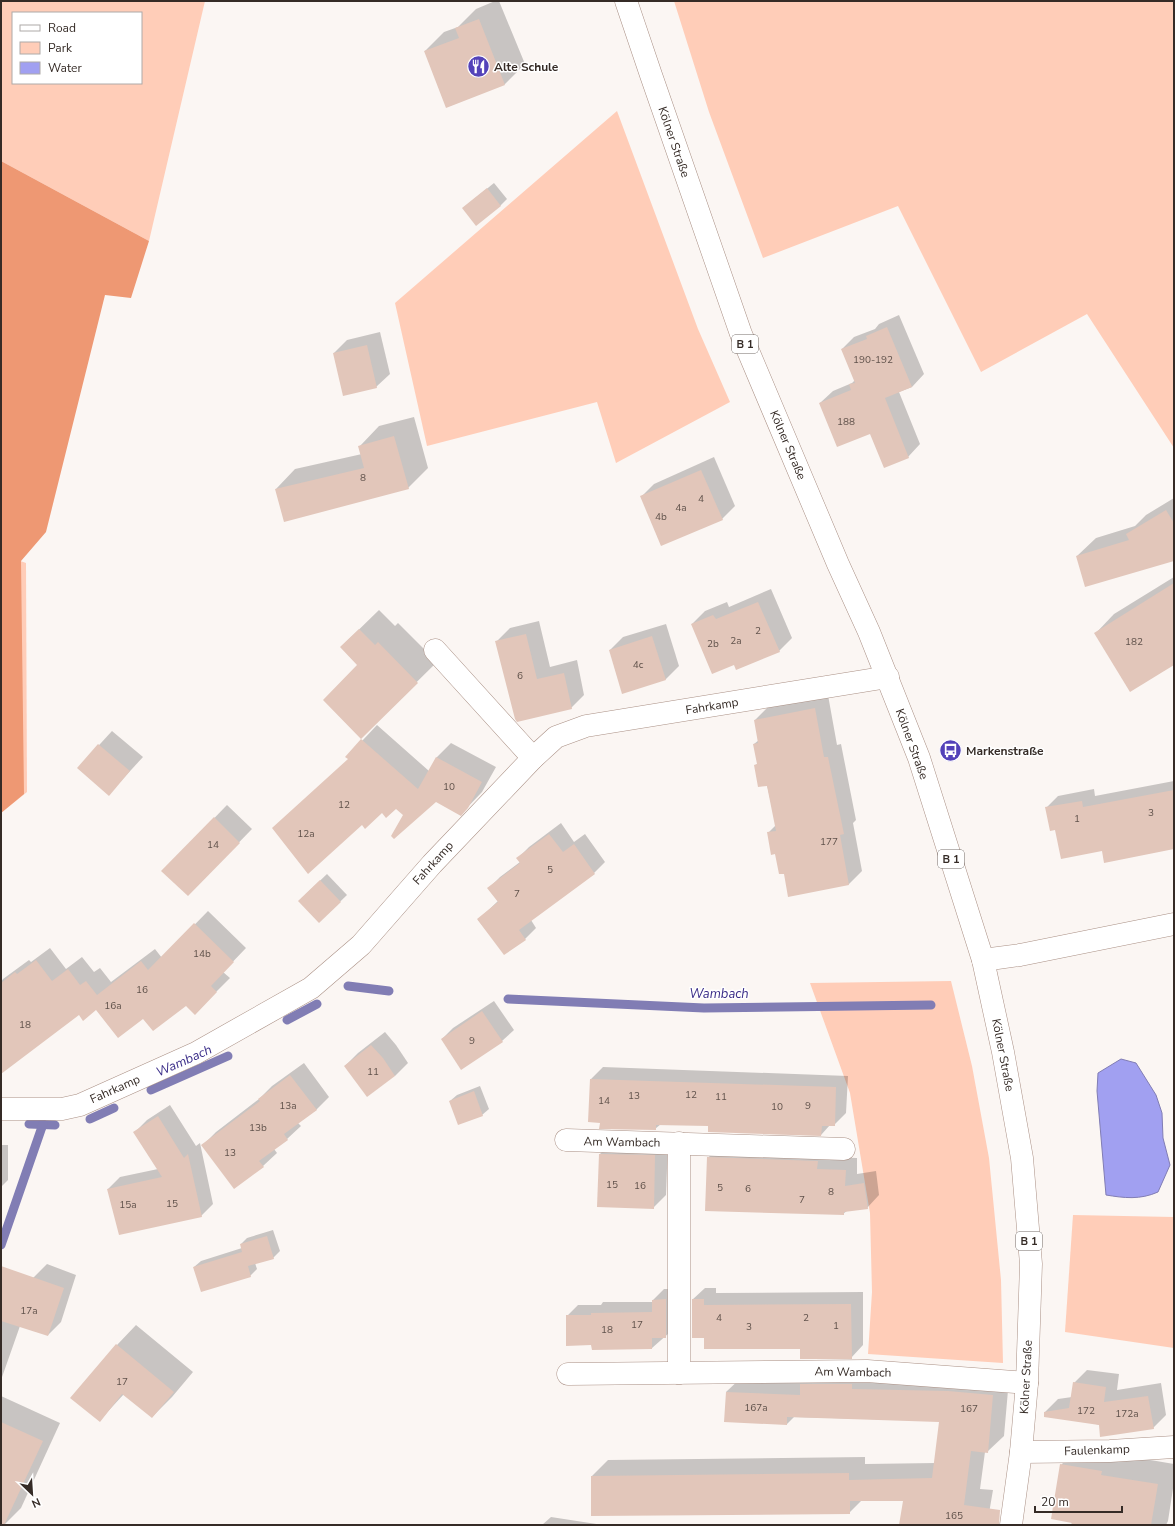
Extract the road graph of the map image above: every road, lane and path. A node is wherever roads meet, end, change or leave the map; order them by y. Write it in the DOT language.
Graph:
graph roads {
  1 [pos="626,1"];
  2 [pos="435,650"];
  3 [pos="888,677"];
  4 [pos="533,758"];
  5 [pos="1174,924"];
  6 [pos="983,960"];
  7 [pos="1,1109"];
  8 [pos="566,1140"];
  9 [pos="679,1143"];
  10 [pos="844,1149"];
  11 [pos="679,1373"];
  12 [pos="568,1374"];
  13 [pos="1027,1383"];
  14 [pos="1174,1447"];
  15 [pos="1021,1452"];
  16 [pos="1011,1525"];
  1 -- 3 [label="street, Kölner Straße / B 1"];
  2 -- 4 [label="street"];
  3 -- 4 [label="street, Fahrkamp"];
  3 -- 6 [label="street, Kölner Straße / B 1"];
  4 -- 7 [label="street, Fahrkamp"];
  5 -- 6 [label="street"];
  6 -- 13 [label="street, Kölner Straße / B 1"];
  8 -- 9 [label="street, Am Wambach"];
  9 -- 10 [label="street, Am Wambach"];
  9 -- 11 [label="street"];
  11 -- 12 [label="street, Am Wambach"];
  11 -- 13 [label="street, Am Wambach"];
  13 -- 15 [label="street, Kölner Straße / B 1"];
  14 -- 15 [label="street, Faulenkamp"];
  15 -- 16 [label="street, Kölner Straße / B 1"];
}
